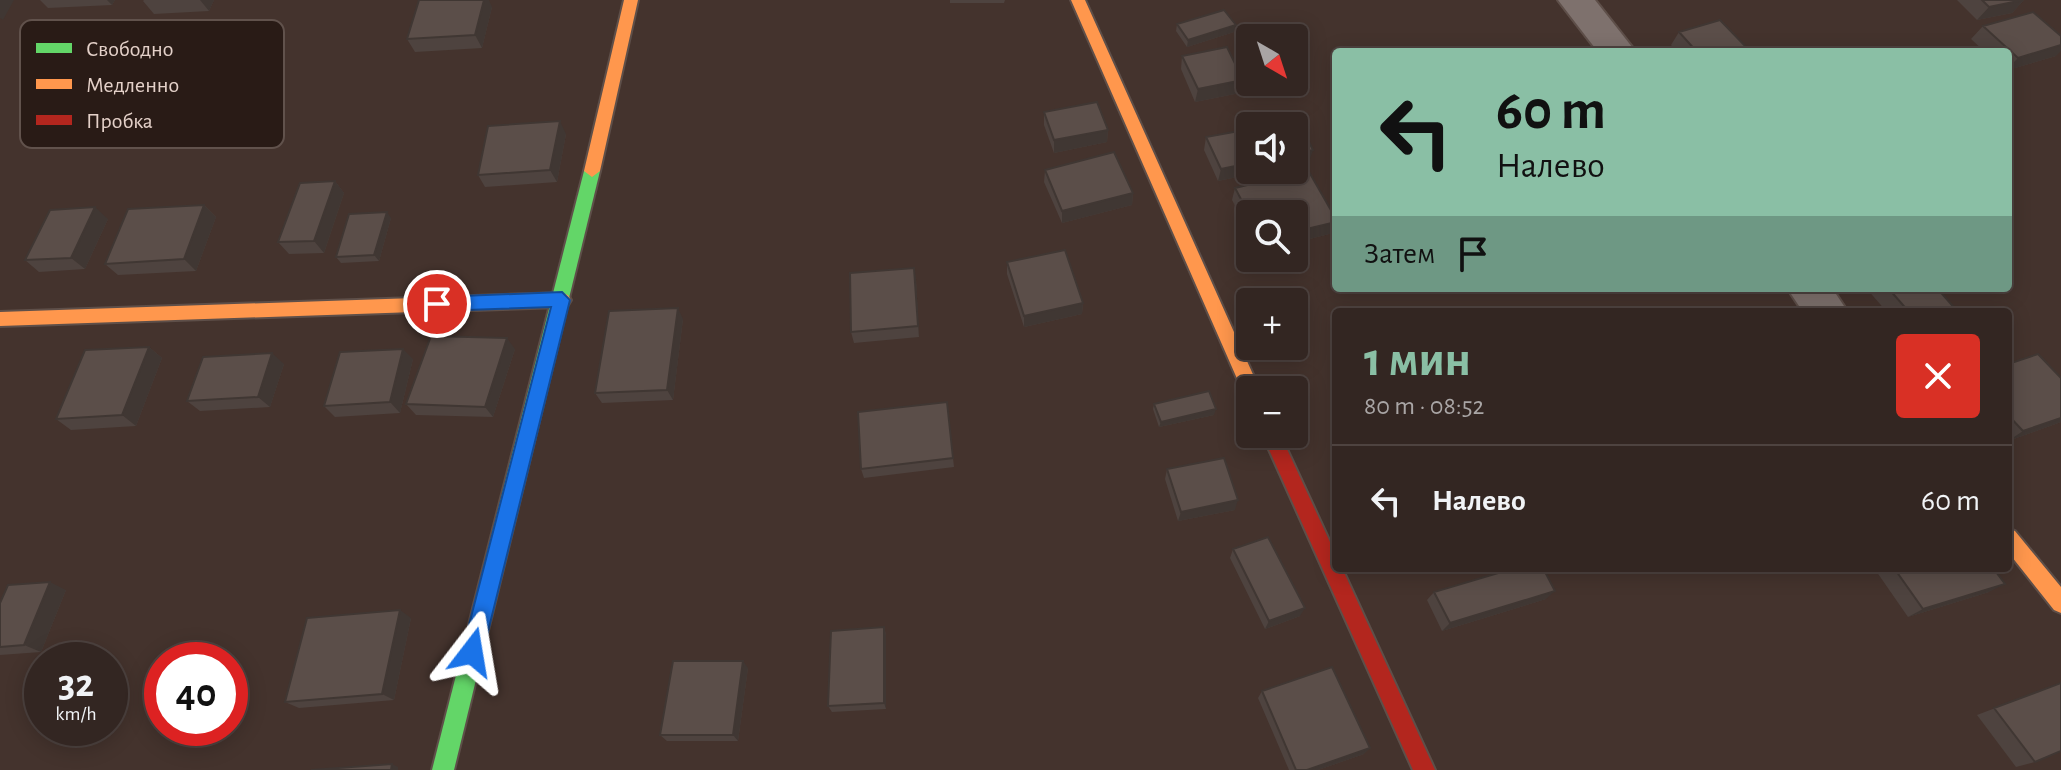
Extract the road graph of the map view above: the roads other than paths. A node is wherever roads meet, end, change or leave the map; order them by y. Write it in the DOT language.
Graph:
graph roads {
  1 [pos="631,0"];
  2 [pos="1078,0"];
  3 [pos="1576,0"];
  4 [pos="1615,48"];
  5 [pos="1811,292"];
  6 [pos="562,300"];
  7 [pos="1824,308"];
  8 [pos="0,319"];
  9 [pos="1245,376"];
  10 [pos="1277,448"];
  11 [pos="2012,542"];
  12 [pos="1332,568"];
  13 [pos="1334,572"];
  14 [pos="2061,603"];
  15 [pos="443,770"];
  16 [pos="1424,770"];
  1 -- 6 [label="street"];
  2 -- 9 [label="street"];
  3 -- 4 [label="street"];
  5 -- 7 [label="street"];
  6 -- 8 [label="street"];
  6 -- 15 [label="street"];
  10 -- 12 [label="street"];
  11 -- 14 [label="street"];
  13 -- 16 [label="street"];
}
